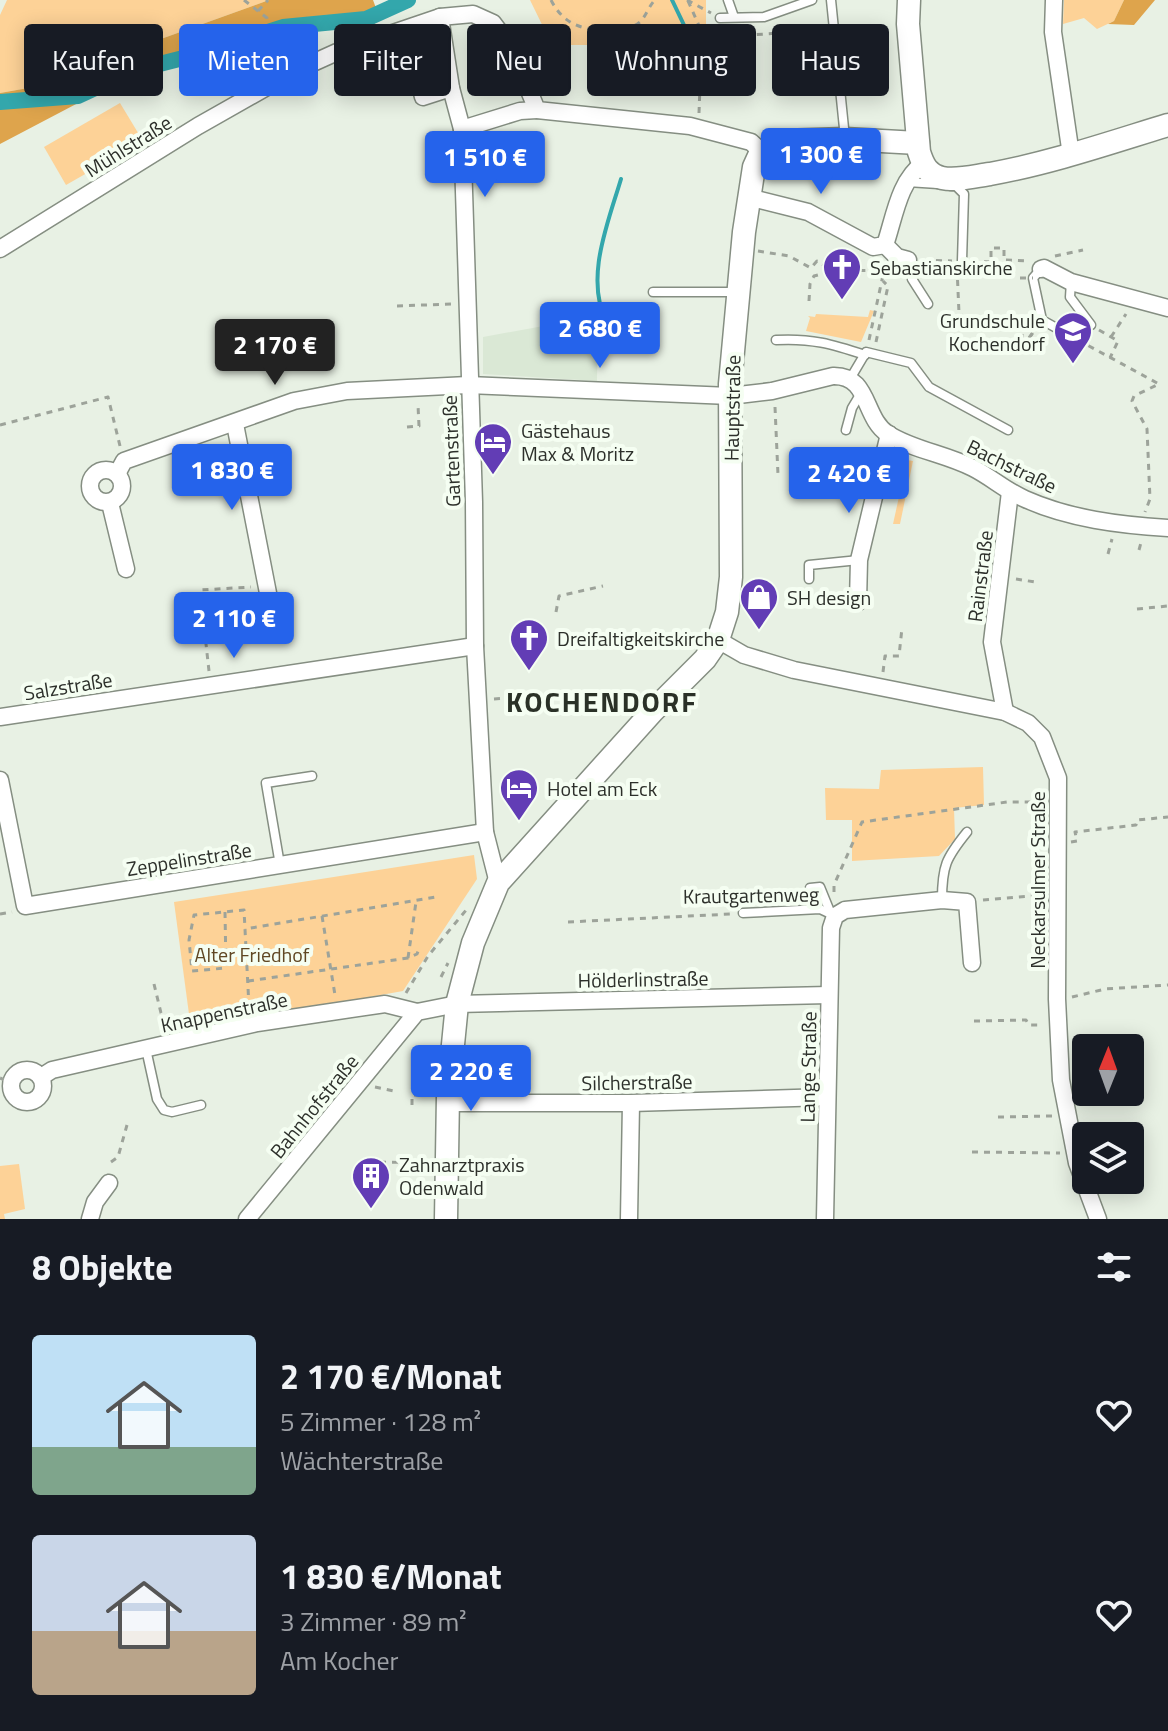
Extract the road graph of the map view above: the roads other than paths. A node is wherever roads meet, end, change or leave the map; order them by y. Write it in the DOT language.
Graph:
graph roads {
  1 [pos="728,0"];
  2 [pos="812,0"];
  3 [pos="831,0"];
  4 [pos="909,0"];
  5 [pos="1054,0"];
  6 [pos="440,17"];
  7 [pos="734,17"];
  8 [pos="720,18"];
  9 [pos="421,24"];
  10 [pos="441,24"];
  11 [pos="334,53"];
  12 [pos="451,88"];
  13 [pos="537,110"];
  14 [pos="1168,125"];
  15 [pos="462,129"];
  16 [pos="845,139"];
  17 [pos="763,153"];
  18 [pos="920,154"];
  19 [pos="1071,155"];
  20 [pos="907,182"];
  21 [pos="748,197"];
  22 [pos="885,245"];
  23 [pos="0,249"];
  24 [pos="908,262"];
  25 [pos="959,265"];
  26 [pos="1040,272"];
  27 [pos="912,279"];
  28 [pos="1071,282"];
  29 [pos="653,292"];
  30 [pos="738,292"];
  31 [pos="1164,302"];
  32 [pos="928,304"];
  33 [pos="1091,325"];
  34 [pos="1069,335"];
  35 [pos="776,340"];
  36 [pos="868,353"];
  37 [pos="850,379"];
  38 [pos="468,385"];
  39 [pos="862,393"];
  40 [pos="730,396"];
  41 [pos="235,424"];
  42 [pos="846,430"];
  43 [pos="1008,430"];
  44 [pos="889,434"];
  45 [pos="117,474"];
  46 [pos="1010,492"];
  47 [pos="110,503"];
  48 [pos="1168,528"];
  49 [pos="859,560"];
  50 [pos="126,569"];
  51 [pos="809,579"];
  52 [pos="267,590"];
  53 [pos="858,602"];
  54 [pos="718,640"];
  55 [pos="475,646"];
  56 [pos="1005,712"];
  57 [pos="0,717"];
  58 [pos="312,776"];
  59 [pos="0,780"];
  60 [pos="485,832"];
  61 [pos="967,832"];
  62 [pos="280,865"];
  63 [pos="498,883"];
  64 [pos="810,888"];
  65 [pos="942,900"];
  66 [pos="743,913"];
  67 [pos="833,915"];
  68 [pos="972,963"];
  69 [pos="829,995"];
  70 [pos="457,1004"];
  71 [pos="417,1012"];
  72 [pos="146,1049"];
  73 [pos="41,1077"];
  74 [pos="6,1080"];
  75 [pos="827,1097"];
  76 [pos="448,1099"];
  77 [pos="631,1103"];
  78 [pos="201,1105"];
  79 [pos="109,1183"];
  80 [pos="90,1219"];
  81 [pos="247,1219"];
  82 [pos="446,1219"];
  83 [pos="629,1219"];
  84 [pos="825,1219"];
  85 [pos="1098,1219"];
  1 -- 7 [label="lane"];
  2 -- 7 [label="lane"];
  3 -- 16 [label="lane"];
  4 -- 18 [label="main road"];
  5 -- 19 [label="street"];
  6 -- 9 [label="street, Mühlstraße"];
  6 -- 10 [label="street, Gartenstraße"];
  6 -- 13 [label="street, Mühlstraße"];
  7 -- 8 [label="lane"];
  11 -- 23 [label="street, Mühlstraße"];
  12 -- 15 [label="street, Gartenstraße"];
  13 -- 15 [label="street"];
  13 -- 17 [label="street"];
  14 -- 19 [label="main road"];
  15 -- 38 [label="street, Gartenstraße"];
  16 -- 17 [label="main road"];
  16 -- 18 [label="main road"];
  17 -- 21 [label="main road, Hauptstraße"];
  18 -- 19 [label="main road"];
  18 -- 20 [label="street"];
  20 -- 22 [label="street"];
  20 -- 25 [label="lane"];
  21 -- 22 [label="street"];
  21 -- 30 [label="main road, Hauptstraße"];
  22 -- 24 [label="street"];
  26 -- 28 [label="street"];
  26 -- 34 [label="lane"];
  27 -- 32 [label="lane"];
  28 -- 31 [label="street"];
  28 -- 33 [label="lane"];
  29 -- 30 [label="lane"];
  30 -- 40 [label="main road, Hauptstraße"];
  35 -- 36 [label="lane"];
  36 -- 37 [label="lane"];
  36 -- 43 [label="lane"];
  37 -- 39 [label="street"];
  37 -- 40 [label="street"];
  38 -- 40 [label="street"];
  38 -- 41 [label="street"];
  38 -- 55 [label="street, Gartenstraße"];
  39 -- 42 [label="lane"];
  39 -- 44 [label="street"];
  40 -- 54 [label="main road, Hauptstraße"];
  41 -- 45 [label="street"];
  41 -- 52 [label="street"];
  44 -- 46 [label="street, Bachstraße"];
  44 -- 49 [label="street"];
  45 -- 47 [label="street"];
  45 -- 47 [label="street"];
  46 -- 48 [label="street, Bachstraße"];
  46 -- 56 [label="street, Rainstraße"];
  47 -- 50 [label="street"];
  49 -- 51 [label="lane"];
  49 -- 53 [label="street"];
  54 -- 56 [label="street, Neckarsulmer Straße"];
  54 -- 63 [label="main road, Hauptstraße"];
  55 -- 57 [label="street, Salzstraße"];
  55 -- 60 [label="street, Gartenstraße"];
  56 -- 85 [label="street, Neckarsulmer Straße"];
  58 -- 62 [label="lane"];
  59 -- 62 [label="street, Zeppelinstraße"];
  60 -- 62 [label="street, Zeppelinstraße"];
  60 -- 63 [label="street, Gartenstraße"];
  61 -- 65 [label="lane"];
  63 -- 70 [label="main road, Hauptstraße"];
  64 -- 67 [label="lane"];
  65 -- 67 [label="street, Krautgartenweg"];
  65 -- 68 [label="street, Krautgartenweg"];
  66 -- 67 [label="lane, Krautgartenweg"];
  67 -- 69 [label="street, Lange Straße"];
  69 -- 70 [label="street, Hölderlinstraße"];
  69 -- 75 [label="street, Lange Straße"];
  70 -- 71 [label="street"];
  70 -- 76 [label="main road, Hauptstraße"];
  71 -- 72 [label="street, Knappenstraße"];
  71 -- 81 [label="street, Bahnhofstraße"];
  72 -- 73 [label="street, Knappenstraße"];
  72 -- 78 [label="lane"];
  73 -- 74 [label="street, Knappenstraße"];
  73 -- 74 [label="street, Knappenstraße"];
  75 -- 77 [label="street, Silcherstraße"];
  75 -- 84 [label="street, Lange Straße"];
  76 -- 77 [label="street, Silcherstraße"];
  76 -- 82 [label="main road, Hauptstraße"];
  77 -- 83 [label="street"];
  79 -- 80 [label="street"];
}
